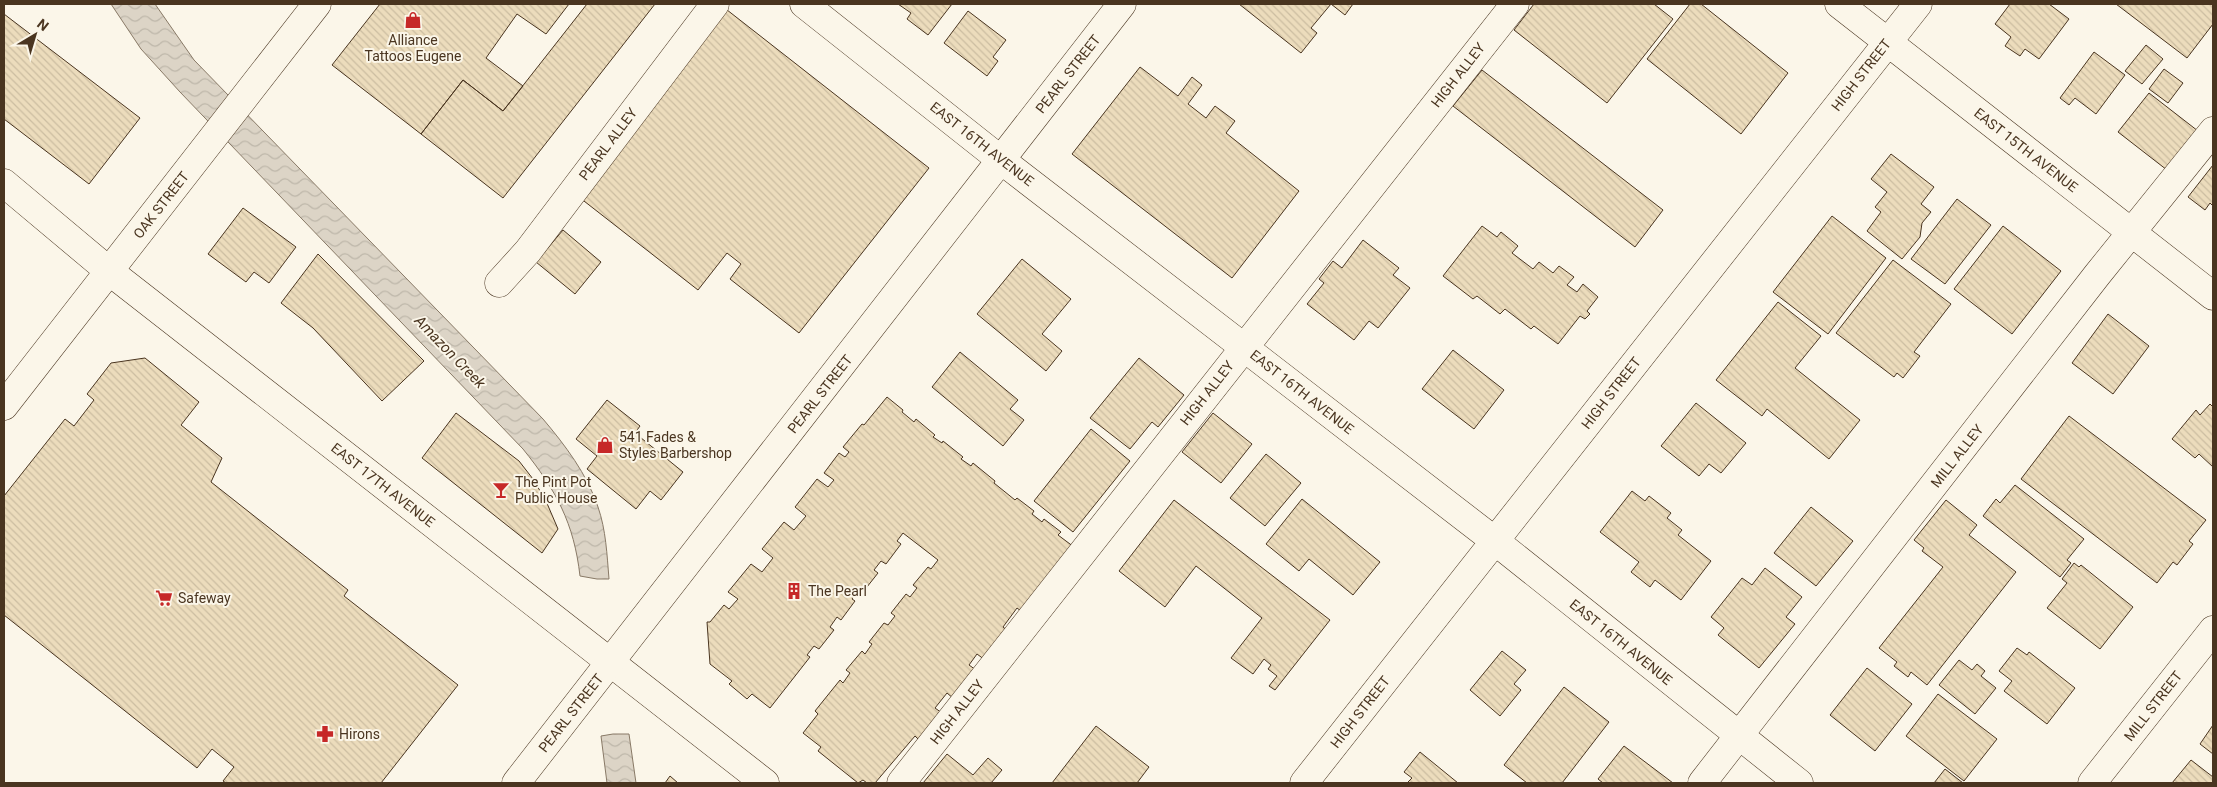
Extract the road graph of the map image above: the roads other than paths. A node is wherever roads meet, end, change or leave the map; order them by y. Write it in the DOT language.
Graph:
graph roads {
  1 [pos="317,4"];
  2 [pos="715,4"];
  3 [pos="804,4"];
  4 [pos="1122,4"];
  5 [pos="1515,4"];
  6 [pos="1839,4"];
  7 [pos="1918,4"];
  8 [pos="1888,42"];
  9 [pos="2213,131"];
  10 [pos="1001,160"];
  11 [pos="4,183"];
  12 [pos="2133,233"];
  13 [pos="109,271"];
  14 [pos="499,283"];
  15 [pos="2213,296"];
  16 [pos="1243,347"];
  17 [pos="4,406"];
  18 [pos="1495,541"];
  19 [pos="2213,630"];
  20 [pos="610,663"];
  21 [pos="1739,737"];
  22 [pos="516,783"];
  23 [pos="765,783"];
  24 [pos="901,783"];
  25 [pos="1304,783"];
  26 [pos="1702,783"];
  27 [pos="1799,783"];
  28 [pos="2092,783"];
  1 -- 13 [label="street, OAK STREET"];
  2 -- 14 [label="street, PEARL ALLEY"];
  3 -- 10 [label="street, EAST 16TH AVENUE"];
  4 -- 10 [label="street, PEARL STREET"];
  5 -- 16 [label="street, HIGH ALLEY"];
  6 -- 8 [label="street, EAST 15TH AVENUE"];
  7 -- 8 [label="street, HIGH STREET"];
  8 -- 12 [label="street, EAST 15TH AVENUE"];
  8 -- 18 [label="street, HIGH STREET"];
  9 -- 12 [label="street, MILL ALLEY"];
  10 -- 16 [label="street, EAST 16TH AVENUE"];
  10 -- 20 [label="street, PEARL STREET"];
  11 -- 13 [label="street, EAST 17TH AVENUE"];
  12 -- 15 [label="street, EAST 15TH AVENUE"];
  12 -- 21 [label="street, MILL ALLEY"];
  13 -- 17 [label="street, OAK STREET"];
  13 -- 20 [label="street, EAST 17TH AVENUE"];
  16 -- 18 [label="street, EAST 16TH AVENUE"];
  16 -- 24 [label="street, HIGH ALLEY"];
  18 -- 21 [label="street, EAST 16TH AVENUE"];
  18 -- 25 [label="street, HIGH STREET"];
  19 -- 28 [label="street, MILL STREET"];
  20 -- 22 [label="street, PEARL STREET"];
  20 -- 23 [label="street, EAST 17TH AVENUE"];
  21 -- 26 [label="street, MILL ALLEY"];
  21 -- 27 [label="street, EAST 16TH AVENUE"];
}
